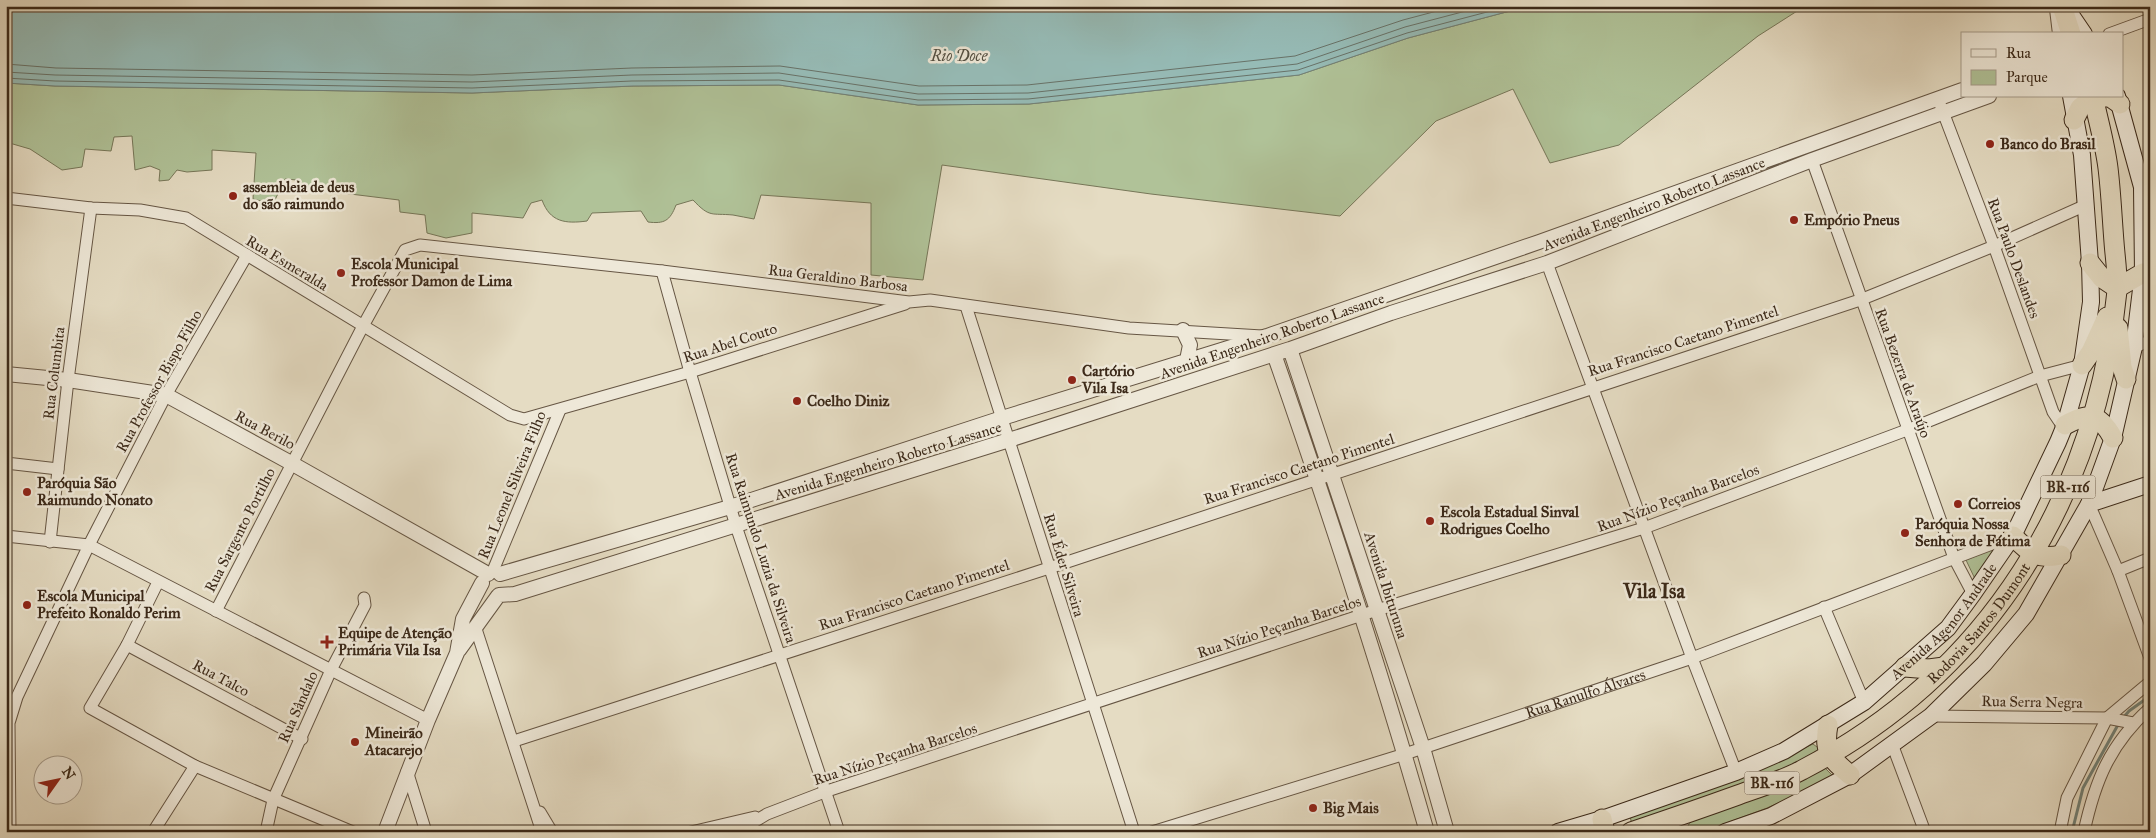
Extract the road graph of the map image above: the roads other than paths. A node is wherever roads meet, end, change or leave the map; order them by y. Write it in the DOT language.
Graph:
graph roads {
  1 [pos="2057,6"];
  2 [pos="2064,6"];
  3 [pos="2150,19"];
  4 [pos="2060,32"];
  5 [pos="2070,32"];
  6 [pos="2083,32"];
  7 [pos="2115,32"];
  8 [pos="1961,90"];
  9 [pos="1938,98"];
  10 [pos="1984,98"];
  11 [pos="2071,98"];
  12 [pos="2091,98"];
  13 [pos="2093,98"];
  14 [pos="2118,100"];
  15 [pos="1943,113"];
  16 [pos="2074,120"];
  17 [pos="1812,160"];
  18 [pos="2145,189"];
  19 [pos="6,198"];
  20 [pos="2086,205"];
  21 [pos="91,208"];
  22 [pos="2150,217"];
  23 [pos="1994,246"];
  24 [pos="405,250"];
  25 [pos="247,255"];
  26 [pos="2090,262"];
  27 [pos="1548,263"];
  28 [pos="662,271"];
  29 [pos="2143,273"];
  30 [pos="2117,288"];
  31 [pos="1384,296"];
  32 [pos="1860,300"];
  33 [pos="909,302"];
  34 [pos="966,306"];
  35 [pos="2114,311"];
  36 [pos="1391,313"];
  37 [pos="362,326"];
  38 [pos="1183,330"];
  39 [pos="1267,336"];
  40 [pos="2150,341"];
  41 [pos="2134,347"];
  42 [pos="1290,349"];
  43 [pos="1274,354"];
  44 [pos="1186,360"];
  45 [pos="2082,365"];
  46 [pos="690,372"];
  47 [pos="6,374"];
  48 [pos="2040,376"];
  49 [pos="2126,379"];
  50 [pos="68,380"];
  51 [pos="1593,388"];
  52 [pos="166,395"];
  53 [pos="560,410"];
  54 [pos="2092,416"];
  55 [pos="1002,418"];
  56 [pos="2065,425"];
  57 [pos="1907,430"];
  58 [pos="2113,438"];
  59 [pos="1009,440"];
  60 [pos="291,463"];
  61 [pos="6,464"];
  62 [pos="58,469"];
  63 [pos="1333,475"];
  64 [pos="1318,480"];
  65 [pos="2150,484"];
  66 [pos="2089,504"];
  67 [pos="730,507"];
  68 [pos="736,526"];
  69 [pos="1644,528"];
  70 [pos="6,536"];
  71 [pos="2013,536"];
  72 [pos="50,542"];
  73 [pos="607,544"];
  74 [pos="89,545"];
  75 [pos="2033,554"];
  76 [pos="2061,555"];
  77 [pos="1954,558"];
  78 [pos="2150,558"];
  79 [pos="614,564"];
  80 [pos="1049,568"];
  81 [pos="2118,571"];
  82 [pos="490,576"];
  83 [pos="158,582"];
  84 [pos="1973,594"];
  85 [pos="499,595"];
  86 [pos="364,598"];
  87 [pos="1824,607"];
  88 [pos="1377,610"];
  89 [pos="216,611"];
  90 [pos="1360,616"];
  91 [pos="476,629"];
  92 [pos="127,645"];
  93 [pos="457,652"];
  94 [pos="780,654"];
  95 [pos="1692,658"];
  96 [pos="2150,658"];
  97 [pos="1905,667"];
  98 [pos="1944,667"];
  99 [pos="331,670"];
  100 [pos="2150,682"];
  101 [pos="1864,702"];
  102 [pos="1093,705"];
  103 [pos="2150,708"];
  104 [pos="1932,716"];
  105 [pos="2107,718"];
  106 [pos="428,720"];
  107 [pos="2132,724"];
  108 [pos="1828,725"];
  109 [pos="302,739"];
  110 [pos="514,741"];
  111 [pos="1892,744"];
  112 [pos="1423,748"];
  113 [pos="1405,754"];
  114 [pos="1828,754"];
  115 [pos="195,766"];
  116 [pos="408,771"];
  117 [pos="8,772"];
  118 [pos="1736,772"];
  119 [pos="1850,775"];
  120 [pos="528,788"];
  121 [pos="827,791"];
  122 [pos="272,800"];
  123 [pos="767,814"];
  124 [pos="1681,824"];
  125 [pos="1604,825"];
  126 [pos="10,832"];
  127 [pos="153,832"];
  128 [pos="266,832"];
  129 [pos="353,832"];
  130 [pos="385,832"];
  131 [pos="426,832"];
  132 [pos="542,832"];
  133 [pos="552,832"];
  134 [pos="691,832"];
  135 [pos="729,832"];
  136 [pos="840,832"];
  137 [pos="1134,832"];
  138 [pos="1152,832"];
  139 [pos="1427,832"];
  140 [pos="1447,832"];
  141 [pos="1558,832"];
  142 [pos="1631,832"];
  143 [pos="1725,832"];
  144 [pos="1925,832"];
  145 [pos="2060,832"];
  146 [pos="2084,832"];
  1 -- 4 [label="street"];
  2 -- 5 [label="highway"];
  2 -- 6 [label="main road"];
  3 -- 7 [label="street"];
  8 -- 9 [label="street, Avenida Engenheiro Roberto Lassance"];
  9 -- 15 [label="street, Rua Paulo Deslandes"];
  9 -- 31 [label="street, Avenida Engenheiro Roberto Lassance"];
  10 -- 15 [label="street, Avenida Engenheiro Roberto Lassance"];
  11 -- 16 [label="main road, Avenida Agenor Andrade"];
  12 -- 16 [label="highway"];
  13 -- 30 [label="highway, Rodovia Santos Dumont / BR-116"];
  14 -- 18 [label="main road"];
  15 -- 17 [label="street, Avenida Engenheiro Roberto Lassance"];
  15 -- 23 [label="street, Rua Paulo Deslandes"];
  16 -- 20 [label="main road, Avenida Agenor Andrade"];
  17 -- 27 [label="street, Avenida Engenheiro Roberto Lassance"];
  17 -- 32 [label="street, Rua Bezerra de Araújo"];
  18 -- 22 [label="street"];
  18 -- 29 [label="main road"];
  19 -- 21 [label="street, Rua Esmeralda"];
  20 -- 23 [label="street, Rua Francisco Caetano Pimentel"];
  20 -- 26 [label="main road, Avenida Agenor Andrade"];
  21 -- 25 [label="street, Rua Esmeralda"];
  21 -- 50 [label="street, Rua Columbita"];
  23 -- 32 [label="street, Rua Francisco Caetano Pimentel"];
  23 -- 48 [label="street, Rua Paulo Deslandes"];
  24 -- 28 [label="street, Rua Geraldino Barbosa"];
  24 -- 37 [label="street, Rua Sargento Portilho"];
  25 -- 37 [label="street, Rua Esmeralda"];
  25 -- 52 [label="street, Rua Professor Bispo Filho"];
  26 -- 30 [label="highway"];
  26 -- 45 [label="main road, Avenida Agenor Andrade"];
  27 -- 36 [label="street, Avenida Engenheiro Roberto Lassance"];
  27 -- 51 [label="street"];
  28 -- 33 [label="street, Rua Geraldino Barbosa"];
  28 -- 46 [label="street, Rua Raimundo Luzia da Silveira"];
  29 -- 30 [label="highway"];
  29 -- 41 [label="main road"];
  30 -- 35 [label="highway, Rodovia Santos Dumont / BR-116"];
  31 -- 36 [label="street"];
  31 -- 39 [label="street, Avenida Engenheiro Roberto Lassance"];
  32 -- 51 [label="street, Rua Francisco Caetano Pimentel"];
  32 -- 57 [label="street, Rua Bezerra de Araújo"];
  33 -- 34 [label="street, Rua Geraldino Barbosa"];
  33 -- 46 [label="street, Rua Abel Couto"];
  34 -- 38 [label="street, Rua Geraldino Barbosa"];
  34 -- 55 [label="street, Rua Éder Silveira"];
  35 -- 45 [label="highway"];
  35 -- 49 [label="highway"];
  35 -- 54 [label="highway, Rodovia Santos Dumont / BR-116"];
  36 -- 42 [label="street, Avenida Engenheiro Roberto Lassance"];
  37 -- 53 [label="street, Rua Esmeralda"];
  37 -- 60 [label="street, Rua Sargento Portilho"];
  38 -- 39 [label="street, Rua Geraldino Barbosa"];
  38 -- 44 [label="street"];
  39 -- 44 [label="street, Avenida Engenheiro Roberto Lassance"];
  40 -- 41 [label="street"];
  41 -- 49 [label="main road"];
  42 -- 43 [label="street, Avenida Engenheiro Roberto Lassance"];
  42 -- 63 [label="street, Avenida Ibituruna"];
  43 -- 59 [label="street, Avenida Engenheiro Roberto Lassance"];
  43 -- 64 [label="street"];
  44 -- 55 [label="street, Avenida Engenheiro Roberto Lassance"];
  45 -- 48 [label="street, Rua Nízio Peçanha Barcelos"];
  45 -- 56 [label="main road, Avenida Agenor Andrade"];
  46 -- 53 [label="street, Rua Abel Couto"];
  46 -- 67 [label="street, Rua Raimundo Luzia da Silveira"];
  47 -- 50 [label="street, Rua Berilo"];
  48 -- 56 [label="street, Rua Paulo Deslandes"];
  48 -- 57 [label="street, Rua Nízio Peçanha Barcelos"];
  49 -- 58 [label="main road"];
  50 -- 52 [label="street, Rua Berilo"];
  50 -- 62 [label="street, Rua Columbita"];
  51 -- 63 [label="street, Rua Francisco Caetano Pimentel"];
  51 -- 69 [label="street"];
  52 -- 60 [label="street, Rua Berilo"];
  52 -- 74 [label="street, Rua Professor Bispo Filho"];
  53 -- 82 [label="street, Rua Leonel Silveira Filho"];
  54 -- 56 [label="highway"];
  54 -- 58 [label="highway"];
  54 -- 75 [label="highway, Rodovia Santos Dumont / BR-116"];
  55 -- 59 [label="street, Rua Éder Silveira"];
  55 -- 67 [label="street, Avenida Engenheiro Roberto Lassance"];
  56 -- 71 [label="main road, Avenida Agenor Andrade"];
  57 -- 69 [label="street, Rua Nízio Peçanha Barcelos"];
  57 -- 77 [label="street, Rua Bezerra de Araújo"];
  58 -- 66 [label="main road"];
  59 -- 68 [label="street, Avenida Engenheiro Roberto Lassance"];
  59 -- 80 [label="street, Rua Éder Silveira"];
  60 -- 82 [label="street, Rua Berilo"];
  60 -- 89 [label="street, Rua Sargento Portilho"];
  61 -- 62 [label="street"];
  62 -- 72 [label="street, Rua Columbita"];
  63 -- 64 [label="street, Rua Francisco Caetano Pimentel"];
  63 -- 88 [label="street, Avenida Ibituruna"];
  64 -- 80 [label="street, Rua Francisco Caetano Pimentel"];
  64 -- 90 [label="street"];
  65 -- 66 [label="main road"];
  66 -- 76 [label="main road"];
  66 -- 81 [label="street"];
  67 -- 68 [label="street, Rua Raimundo Luzia da Silveira"];
  67 -- 73 [label="street, Avenida Engenheiro Roberto Lassance"];
  68 -- 79 [label="street, Avenida Engenheiro Roberto Lassance"];
  68 -- 94 [label="street, Rua Raimundo Luzia da Silveira"];
  69 -- 88 [label="street, Rua Nízio Peçanha Barcelos"];
  69 -- 95 [label="street"];
  70 -- 72 [label="street"];
  71 -- 75 [label="highway"];
  71 -- 77 [label="street, Rua Ranulfo Álvares"];
  71 -- 84 [label="main road, Avenida Agenor Andrade"];
  72 -- 74 [label="street"];
  73 -- 79 [label="street"];
  73 -- 82 [label="street, Avenida Engenheiro Roberto Lassance"];
  74 -- 83 [label="street"];
  74 -- 117 [label="street, Rua Professor Bispo Filho"];
  75 -- 76 [label="highway"];
  75 -- 98 [label="highway, Rodovia Santos Dumont / BR-116"];
  76 -- 104 [label="main road"];
  77 -- 84 [label="street, Rua Bezerra de Araújo"];
  77 -- 87 [label="street, Rua Ranulfo Álvares"];
  78 -- 81 [label="street"];
  79 -- 85 [label="street, Avenida Engenheiro Roberto Lassance"];
  80 -- 94 [label="street, Rua Francisco Caetano Pimentel"];
  80 -- 102 [label="street, Rua Éder Silveira"];
  81 -- 96 [label="street"];
  82 -- 85 [label="street, Rua Berilo"];
  82 -- 85 [label="street"];
  82 -- 93 [label="street"];
  83 -- 89 [label="street"];
  83 -- 92 [label="street"];
  84 -- 97 [label="main road, Avenida Agenor Andrade"];
  85 -- 91 [label="street"];
  86 -- 99 [label="street, Rua Sândalo"];
  87 -- 95 [label="street, Rua Ranulfo Álvares"];
  87 -- 101 [label="street"];
  88 -- 90 [label="street, Rua Nízio Peçanha Barcelos"];
  88 -- 112 [label="street, Avenida Ibituruna"];
  89 -- 99 [label="street"];
  90 -- 102 [label="street, Rua Nízio Peçanha Barcelos"];
  90 -- 113 [label="street"];
  91 -- 93 [label="street"];
  91 -- 110 [label="street"];
  92 -- 109 [label="street, Rua Talco"];
  92 -- 115 [label="street"];
  93 -- 106 [label="street"];
  94 -- 110 [label="street, Rua Francisco Caetano Pimentel"];
  94 -- 121 [label="street, Rua Raimundo Luzia da Silveira"];
  95 -- 112 [label="street, Rua Ranulfo Álvares"];
  95 -- 118 [label="street"];
  97 -- 98 [label="highway"];
  97 -- 101 [label="main road, Avenida Agenor Andrade"];
  98 -- 114 [label="highway, Rodovia Santos Dumont / BR-116"];
  99 -- 106 [label="street"];
  99 -- 109 [label="street, Rua Sândalo"];
  100 -- 105 [label="street"];
  101 -- 108 [label="main road, Avenida Agenor Andrade"];
  102 -- 121 [label="street, Rua Nízio Peçanha Barcelos"];
  102 -- 137 [label="street, Rua Éder Silveira"];
  103 -- 107 [label="street"];
  104 -- 105 [label="street, Rua Serra Negra"];
  104 -- 111 [label="main road"];
  105 -- 107 [label="street, Rua Serra Negra"];
  105 -- 145 [label="street"];
  106 -- 116 [label="street"];
  107 -- 146 [label="street"];
  108 -- 114 [label="highway"];
  108 -- 118 [label="main road, Avenida Agenor Andrade"];
  109 -- 122 [label="street, Rua Sândalo"];
  110 -- 120 [label="street"];
  111 -- 119 [label="main road"];
  111 -- 144 [label="street"];
  112 -- 113 [label="street, Rua Ranulfo Álvares"];
  112 -- 140 [label="street, Avenida Ibituruna"];
  113 -- 138 [label="street, Rua Ranulfo Álvares"];
  113 -- 139 [label="street"];
  114 -- 119 [label="highway"];
  114 -- 124 [label="highway, Rodovia Santos Dumont / BR-116"];
  115 -- 122 [label="street"];
  115 -- 127 [label="street"];
  116 -- 130 [label="street"];
  116 -- 131 [label="street"];
  117 -- 126 [label="street, Rua Professor Bispo Filho"];
  118 -- 125 [label="main road, Avenida Agenor Andrade"];
  119 -- 143 [label="main road"];
  120 -- 132 [label="street"];
  120 -- 133 [label="street"];
  121 -- 123 [label="street, Rua Nízio Peçanha Barcelos"];
  121 -- 136 [label="street, Rua Raimundo Luzia da Silveira"];
  122 -- 128 [label="street, Rua Sândalo"];
  122 -- 129 [label="street"];
  123 -- 134 [label="street, Rua Nízio Peçanha Barcelos"];
  123 -- 135 [label="street, Rua Nízio Peçanha Barcelos"];
  124 -- 142 [label="highway, Rodovia Santos Dumont / BR-116"];
  125 -- 141 [label="main road, Avenida Agenor Andrade"];
}
